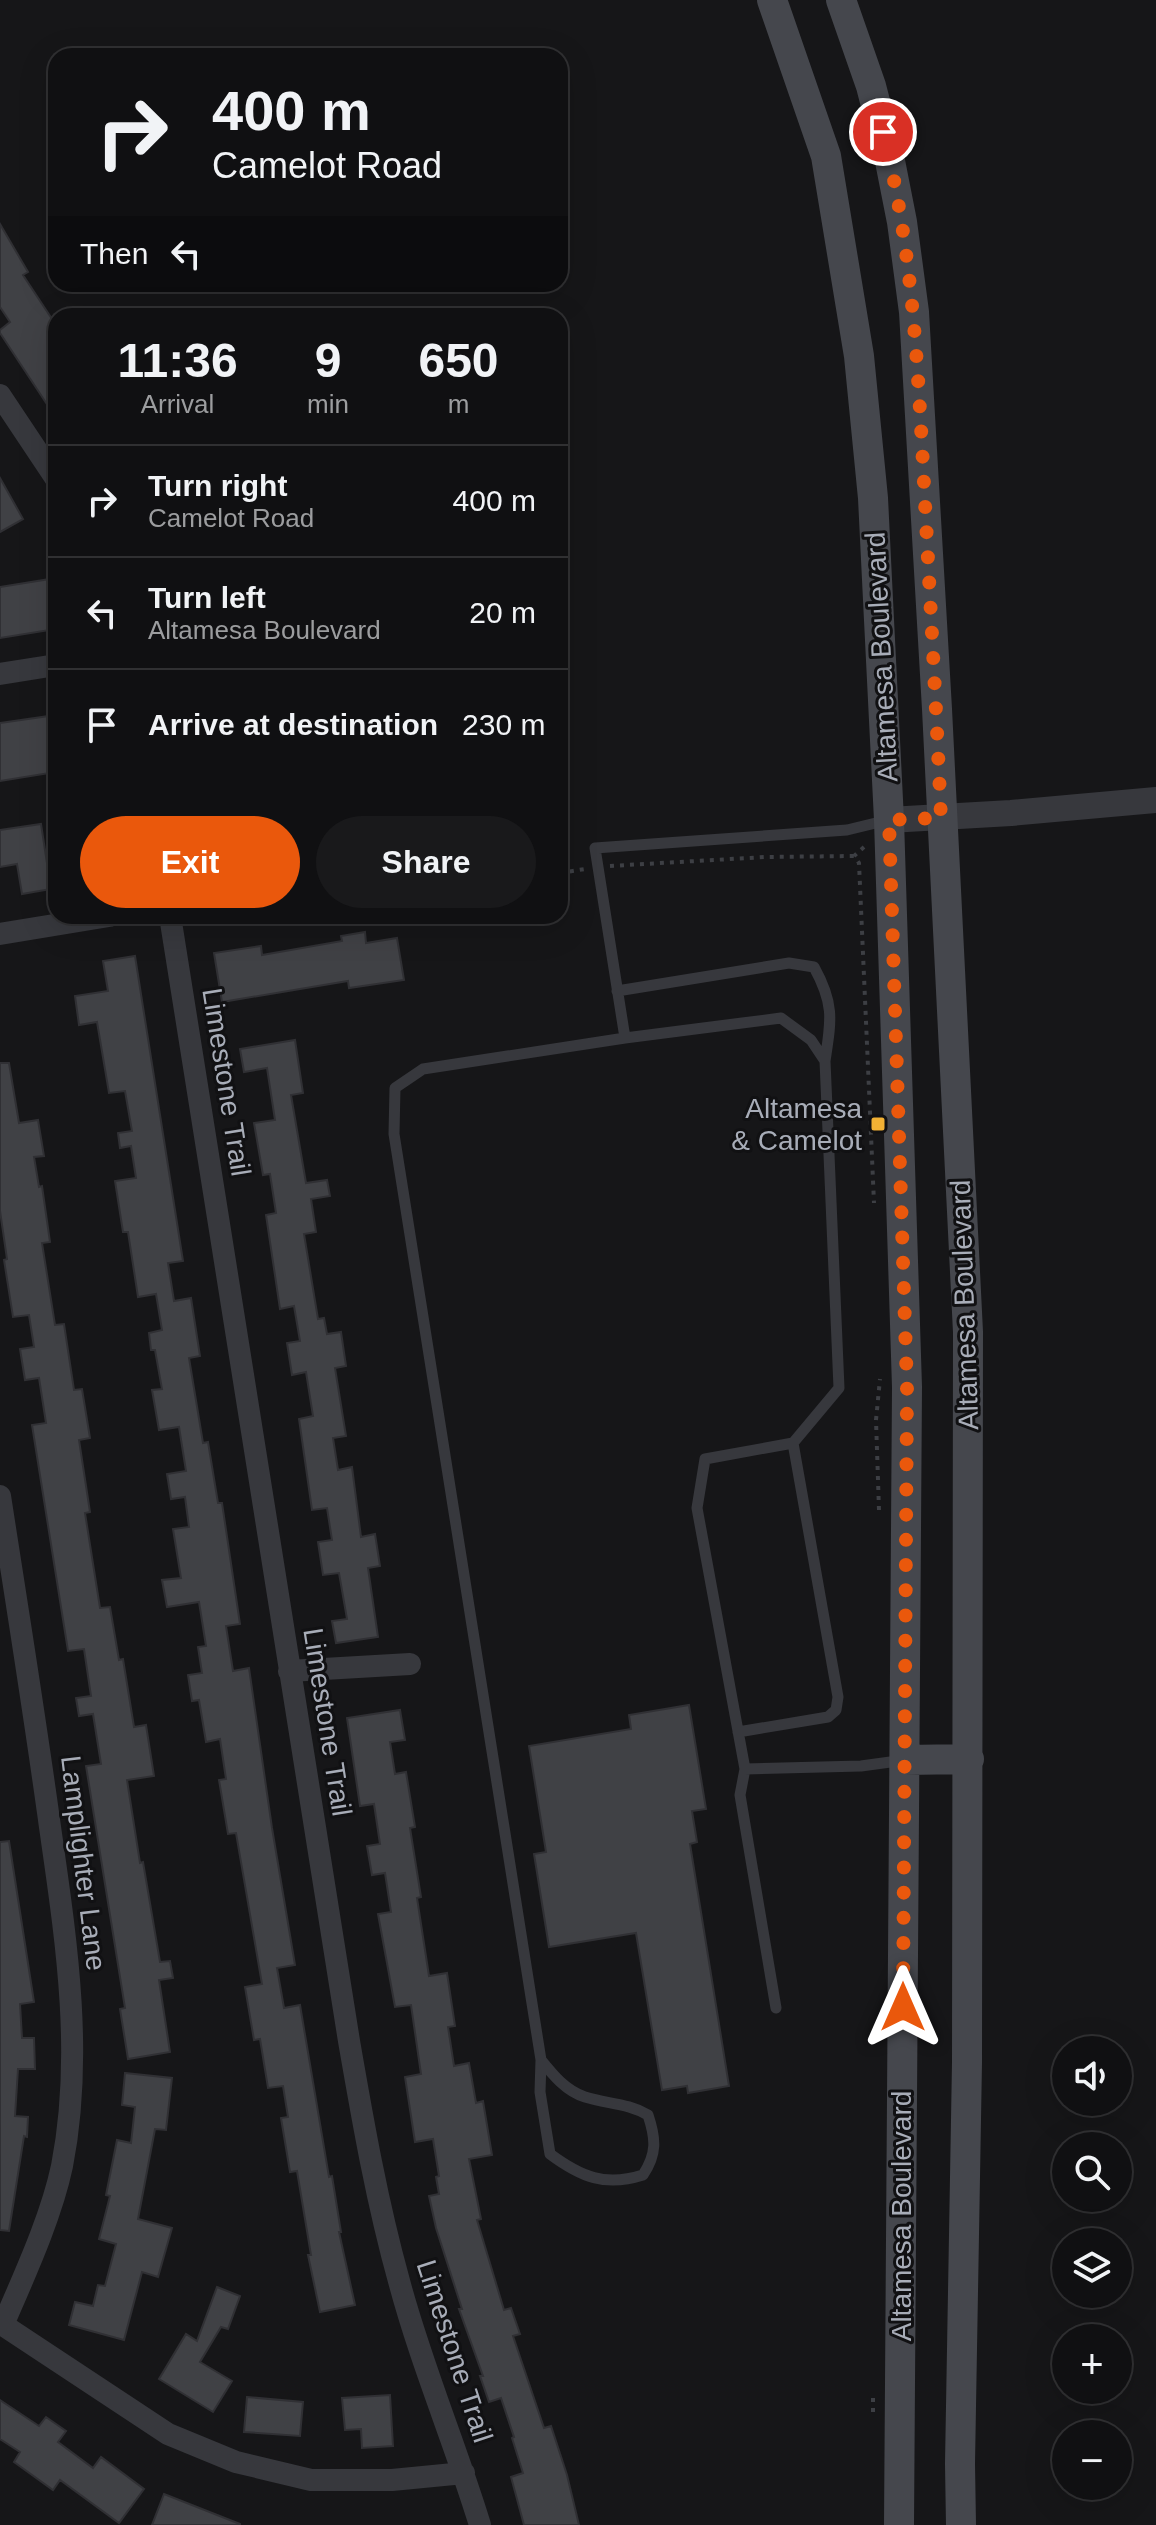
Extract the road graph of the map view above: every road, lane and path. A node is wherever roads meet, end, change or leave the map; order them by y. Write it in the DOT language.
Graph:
graph roads {
  1 [pos="772,0"];
  2 [pos="841,0"];
  3 [pos="0,395"];
  4 [pos="48,467"];
  5 [pos="48,666"];
  6 [pos="0,674"];
  7 [pos="1156,800"];
  8 [pos="941,818"];
  9 [pos="889,820"];
  10 [pos="864,847"];
  11 [pos="854,856"];
  12 [pos="598,867"];
  13 [pos="568,872"];
  14 [pos="61,924"];
  15 [pos="171,924"];
  16 [pos="0,934"];
  17 [pos="617,991"];
  18 [pos="625,1038"];
  19 [pos="825,1061"];
  20 [pos="875,1207"];
  21 [pos="881,1375"];
  22 [pos="793,1443"];
  23 [pos="0,1496"];
  24 [pos="879,1510"];
  25 [pos="410,1664"];
  26 [pos="289,1671"];
  27 [pos="738,1732"];
  28 [pos="969,1759"];
  29 [pos="905,1760"];
  30 [pos="745,1769"];
  31 [pos="776,2008"];
  32 [pos="541,2060"];
  33 [pos="2,2324"];
  34 [pos="873,2387"];
  35 [pos="873,2417"];
  36 [pos="464,2473"];
  37 [pos="480,2525"];
  38 [pos="899,2525"];
  39 [pos="961,2525"];
  1 -- 9 [label="main road, Altamesa Boulevard"];
  2 -- 8 [label="main road, Altamesa Boulevard"];
  3 -- 4 [label="street"];
  5 -- 6 [label="street"];
  7 -- 8 [label="street"];
  8 -- 9 [label="street"];
  8 -- 28 [label="main road, Altamesa Boulevard"];
  9 -- 12 [label="lane"];
  9 -- 29 [label="main road, Altamesa Boulevard"];
  10 -- 11 [label="path"];
  11 -- 12 [label="path"];
  11 -- 20 [label="path"];
  12 -- 13 [label="path"];
  12 -- 17 [label="lane"];
  14 -- 16 [label="street"];
  15 -- 26 [label="street, Limestone Trail"];
  17 -- 18 [label="lane"];
  17 -- 19 [label="lane"];
  18 -- 19 [label="lane"];
  18 -- 32 [label="lane"];
  19 -- 22 [label="lane"];
  21 -- 24 [label="path"];
  22 -- 27 [label="lane"];
  22 -- 27 [label="lane"];
  23 -- 33 [label="street, Lamplighter Lane"];
  25 -- 26 [label="street"];
  26 -- 36 [label="street, Limestone Trail"];
  27 -- 30 [label="lane"];
  28 -- 29 [label="main road"];
  28 -- 39 [label="main road, Altamesa Boulevard"];
  29 -- 30 [label="lane"];
  29 -- 38 [label="main road, Altamesa Boulevard"];
  30 -- 31 [label="lane"];
  32 -- 32 [label="lane"];
  33 -- 36 [label="street"];
  34 -- 35 [label="path"];
  36 -- 37 [label="street, Limestone Trail"];
}
